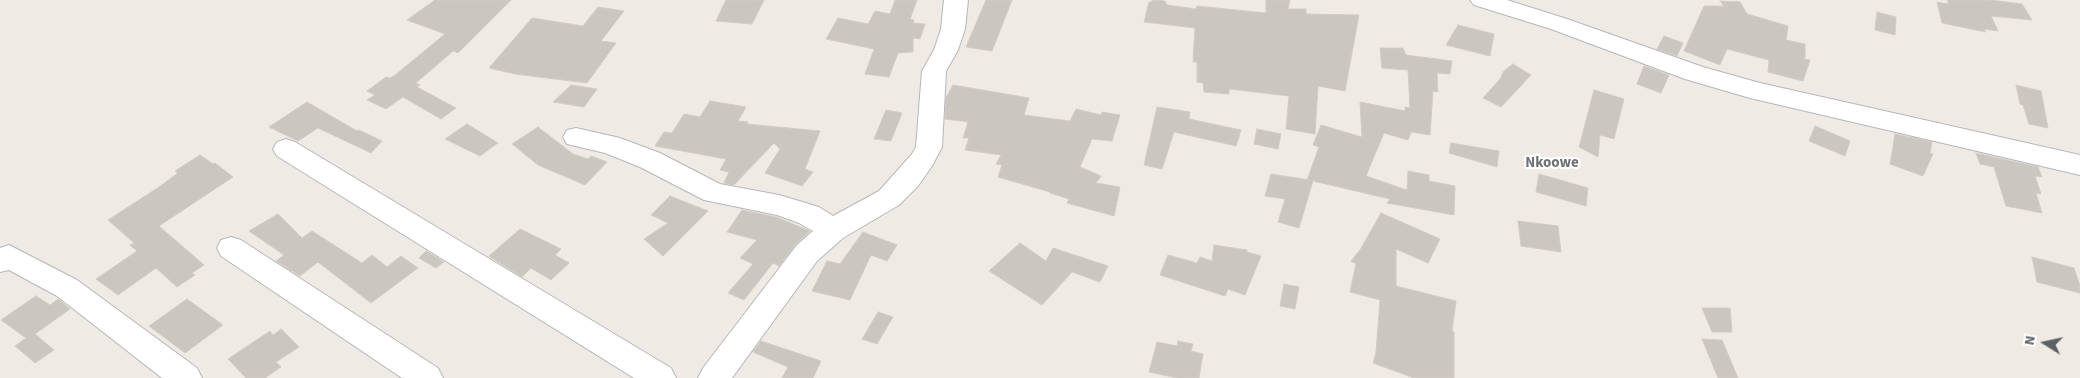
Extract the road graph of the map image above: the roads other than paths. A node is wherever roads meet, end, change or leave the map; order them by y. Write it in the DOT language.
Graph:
graph roads {
  1 [pos="956,0"];
  2 [pos="1482,0"];
  3 [pos="576,137"];
  4 [pos="286,149"];
  5 [pos="2080,165"];
  6 [pos="832,230"];
  7 [pos="231,248"];
  8 [pos="0,261"];
  9 [pos="186,378"];
  10 [pos="427,378"];
  11 [pos="660,378"];
  12 [pos="714,378"];
  1 -- 6 [label="street"];
  2 -- 5 [label="street"];
  3 -- 6 [label="street"];
  4 -- 11 [label="street"];
  6 -- 12 [label="street"];
  7 -- 10 [label="street"];
  8 -- 9 [label="street"];
}
